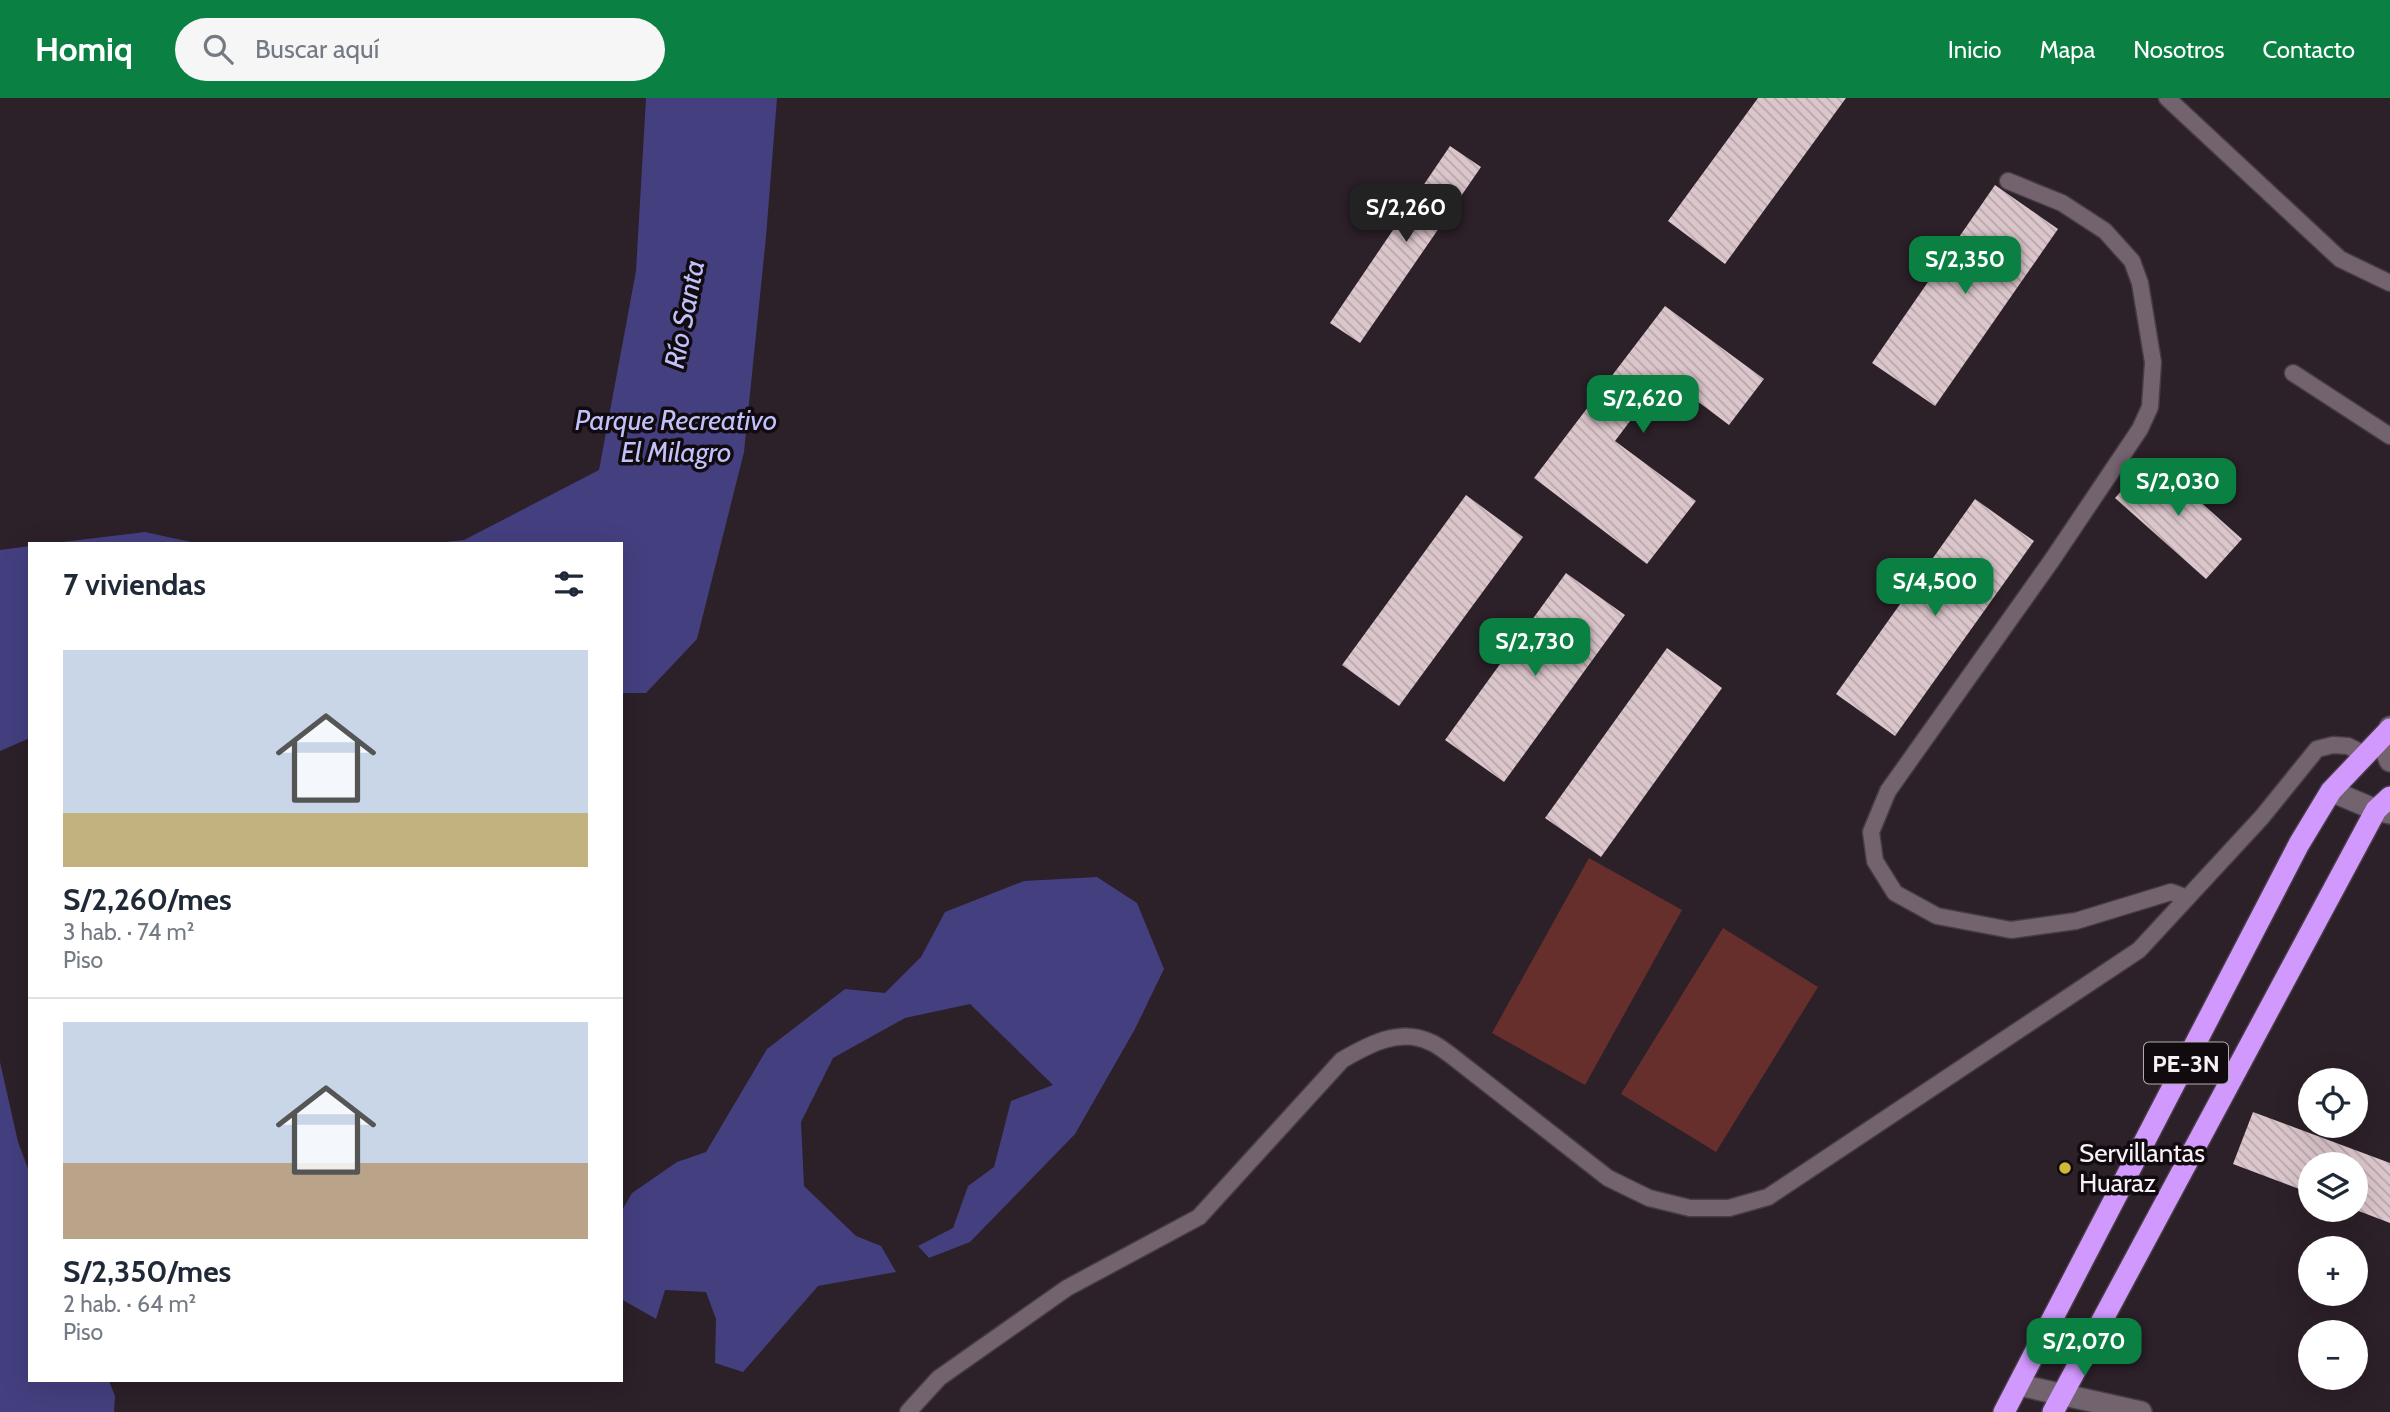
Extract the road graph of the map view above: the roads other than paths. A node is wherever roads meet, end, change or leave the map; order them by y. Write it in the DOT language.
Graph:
graph roads {
  1 [pos="2166,98"];
  2 [pos="2008,181"];
  3 [pos="2390,283"];
  4 [pos="2293,373"];
  5 [pos="2390,436"];
  6 [pos="2389,730"];
  7 [pos="2366,755"];
  8 [pos="2390,761"];
  9 [pos="2331,791"];
  10 [pos="2385,807"];
  11 [pos="2187,898"];
  12 [pos="2019,1385"];
  13 [pos="2057,1404"];
  14 [pos="908,1412"];
  15 [pos="2004,1412"];
  16 [pos="2141,1412"];
  1 -- 3 [label="lane"];
  2 -- 11 [label="lane"];
  4 -- 5 [label="lane"];
  6 -- 7 [label="highway, PE-3N"];
  6 -- 8 [label="street"];
  7 -- 9 [label="highway, PE-3N"];
  7 -- 11 [label="lane"];
  9 -- 10 [label="street"];
  9 -- 12 [label="highway, PE-3N"];
  10 -- 13 [label="highway, PE-3N"];
  11 -- 14 [label="lane"];
  12 -- 13 [label="street"];
  12 -- 15 [label="highway, PE-3N"];
  13 -- 16 [label="street"];
}
